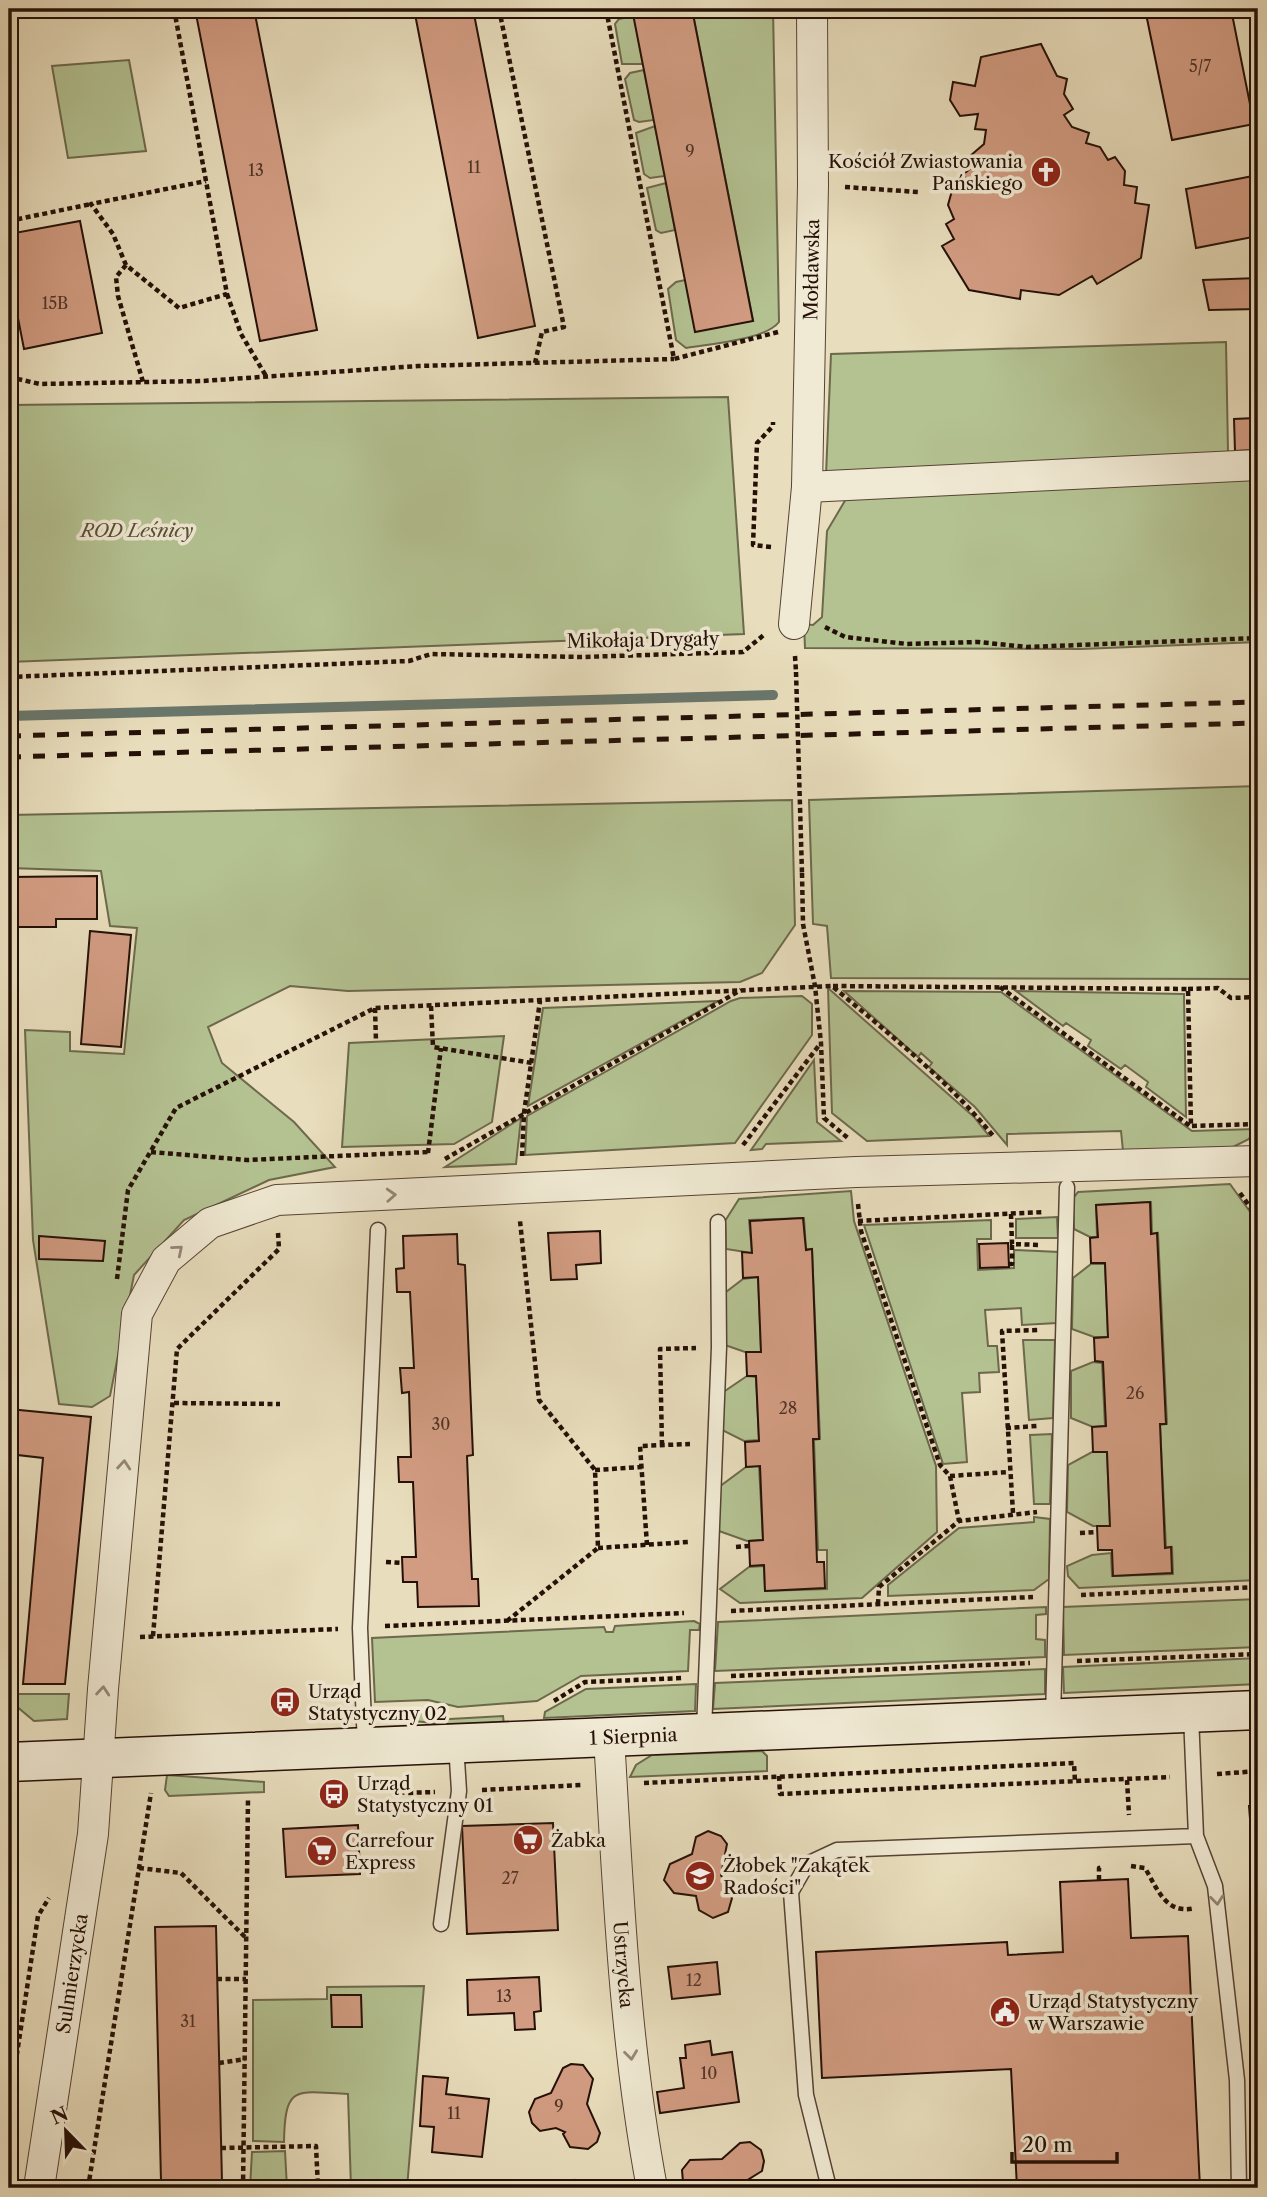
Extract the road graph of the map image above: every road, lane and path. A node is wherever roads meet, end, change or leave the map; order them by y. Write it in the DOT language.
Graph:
graph roads {
  1 [pos="174,9"];
  2 [pos="499,9"];
  3 [pos="606,9"];
  4 [pos="812,9"];
  5 [pos="9,36"];
  6 [pos="9,48"];
  7 [pos="9,55"];
  8 [pos="206,181"];
  9 [pos="813,185"];
  10 [pos="918,192"];
  11 [pos="91,204"];
  12 [pos="9,221"];
  13 [pos="126,265"];
  14 [pos="227,293"];
  15 [pos="811,323"];
  16 [pos="674,359"];
  17 [pos="535,363"];
  18 [pos="9,376"];
  19 [pos="266,376"];
  20 [pos="143,382"];
  21 [pos="1258,465"];
  22 [pos="807,487"];
  23 [pos="794,620"];
  24 [pos="1258,638"];
  25 [pos="796,673"];
  26 [pos="9,677"];
  27 [pos="815,986"];
  28 [pos="832,986"];
  29 [pos="1000,987"];
  30 [pos="1188,989"];
  31 [pos="742,990"];
  32 [pos="1258,997"];
  33 [pos="540,1001"];
  34 [pos="431,1006"];
  35 [pos="375,1009"];
  36 [pos="376,1042"];
  37 [pos="821,1043"];
  38 [pos="441,1048"];
  39 [pos="532,1063"];
  40 [pos="524,1113"];
  41 [pos="1258,1124"];
  42 [pos="1191,1126"];
  43 [pos="151,1152"];
  44 [pos="428,1152"];
  45 [pos="522,1160"];
  46 [pos="1258,1161"];
  47 [pos="1006,1168"];
  48 [pos="856,1172"];
  49 [pos="726,1179"];
  50 [pos="428,1181"];
  51 [pos="1067,1187"];
  52 [pos="517,1189"];
  53 [pos="277,1200"];
  54 [pos="1066,1212"];
  55 [pos="858,1221"];
  56 [pos="718,1222"];
  57 [pos="378,1230"];
  58 [pos="1012,1244"];
  59 [pos="1009,1264"];
  60 [pos="137,1314"];
  61 [pos="1063,1329"];
  62 [pos="719,1347"];
  63 [pos="174,1403"];
  64 [pos="280,1404"];
  65 [pos="713,1443"];
  66 [pos="662,1445"];
  67 [pos="642,1467"];
  68 [pos="595,1470"];
  69 [pos="1008,1472"];
  70 [pos="950,1476"];
  71 [pos="1059,1511"];
  72 [pos="1013,1513"];
  73 [pos="959,1521"];
  74 [pos="710,1541"];
  75 [pos="647,1545"];
  76 [pos="598,1548"];
  77 [pos="878,1604"];
  78 [pos="506,1621"];
  79 [pos="153,1636"];
  80 [pos="1258,1654"];
  81 [pos="1055,1662"];
  82 [pos="706,1677"];
  83 [pos="551,1703"];
  84 [pos="1258,1710"];
  85 [pos="1191,1713"];
  86 [pos="1053,1719"];
  87 [pos="704,1733"];
  88 [pos="609,1737"];
  89 [pos="456,1744"];
  90 [pos="365,1748"];
  91 [pos="97,1759"];
  92 [pos="9,1762"];
  93 [pos="1258,1771"];
  94 [pos="779,1776"];
  95 [pos="1195,1776"];
  96 [pos="153,1782"];
  97 [pos="1075,1782"];
  98 [pos="640,1783"];
  99 [pos="248,1799"];
  100 [pos="1196,1836"];
  101 [pos="1131,1866"];
  102 [pos="139,1868"];
  103 [pos="55,1888"];
  104 [pos="1217,1904"];
  105 [pos="441,1924"];
  106 [pos="246,1937"];
  107 [pos="217,1979"];
  108 [pos="246,1979"];
  109 [pos="9,2054"];
  110 [pos="17,2054"];
  111 [pos="245,2059"];
  112 [pos="219,2063"];
  113 [pos="9,2106"];
  114 [pos="245,2147"];
  115 [pos="221,2148"];
  116 [pos="38,2188"];
  117 [pos="88,2188"];
  118 [pos="243,2188"];
  119 [pos="318,2188"];
  120 [pos="652,2188"];
  121 [pos="829,2188"];
  122 [pos="1238,2188"];
  1 -- 8 [label="path"];
  2 -- 17 [label="path"];
  3 -- 16 [label="path"];
  4 -- 9 [label="street, Mołdawska"];
  5 -- 6 [label="path"];
  6 -- 7 [label="path"];
  8 -- 11 [label="path"];
  8 -- 14 [label="path"];
  9 -- 10 [label="path"];
  9 -- 15 [label="street, Mołdawska"];
  11 -- 12 [label="path"];
  11 -- 13 [label="path"];
  13 -- 14 [label="path"];
  13 -- 20 [label="path"];
  14 -- 19 [label="path"];
  15 -- 16 [label="path"];
  15 -- 22 [label="street, Mołdawska"];
  16 -- 17 [label="path"];
  17 -- 19 [label="path"];
  18 -- 20 [label="path"];
  19 -- 20 [label="path"];
  21 -- 22 [label="street"];
  22 -- 23 [label="street, Mołdawska"];
  23 -- 24 [label="path"];
  23 -- 26 [label="path, Mikołaja Drygały"];
  25 -- 27 [label="path, bridge"];
  27 -- 28 [label="path"];
  27 -- 31 [label="path"];
  27 -- 37 [label="path"];
  28 -- 29 [label="path"];
  28 -- 47 [label="path"];
  29 -- 30 [label="path"];
  29 -- 42 [label="path"];
  30 -- 32 [label="path"];
  30 -- 42 [label="path"];
  31 -- 33 [label="path"];
  31 -- 40 [label="path"];
  33 -- 34 [label="path"];
  33 -- 39 [label="path"];
  34 -- 35 [label="path"];
  34 -- 38 [label="path"];
  35 -- 36 [label="path"];
  35 -- 43 [label="path"];
  37 -- 48 [label="path"];
  37 -- 49 [label="path"];
  38 -- 39 [label="path"];
  38 -- 44 [label="path"];
  39 -- 40 [label="path"];
  40 -- 45 [label="path"];
  40 -- 50 [label="path"];
  41 -- 42 [label="path"];
  43 -- 44 [label="path"];
  43 -- 60 [label="path"];
  44 -- 50 [label="path"];
  46 -- 47 [label="street"];
  47 -- 48 [label="street"];
  48 -- 49 [label="street"];
  48 -- 55 [label="path"];
  49 -- 52 [label="street"];
  50 -- 52 [label="street"];
  53 -- 50 [label="street, one-way"];
  51 -- 54 [label="lane"];
  52 -- 68 [label="path"];
  60 -- 53 [label="street, one-way"];
  53 -- 63 [label="path"];
  54 -- 55 [label="path"];
  54 -- 61 [label="lane"];
  55 -- 70 [label="path"];
  56 -- 62 [label="lane"];
  57 -- 90 [label="lane"];
  58 -- 59 [label="path"];
  91 -- 60 [label="street, Sulmierzycka, one-way"];
  61 -- 69 [label="path"];
  61 -- 71 [label="lane"];
  62 -- 65 [label="lane"];
  62 -- 66 [label="path"];
  63 -- 64 [label="path"];
  63 -- 79 [label="path"];
  65 -- 66 [label="path"];
  65 -- 74 [label="lane"];
  66 -- 67 [label="path"];
  67 -- 68 [label="path"];
  67 -- 75 [label="path"];
  68 -- 76 [label="path"];
  69 -- 70 [label="path"];
  69 -- 72 [label="path"];
  70 -- 73 [label="path"];
  71 -- 72 [label="path"];
  71 -- 81 [label="lane"];
  72 -- 73 [label="path"];
  73 -- 77 [label="path"];
  74 -- 75 [label="path"];
  74 -- 82 [label="lane"];
  75 -- 76 [label="path"];
  76 -- 78 [label="path"];
  80 -- 81 [label="path"];
  81 -- 82 [label="path"];
  81 -- 86 [label="lane"];
  82 -- 83 [label="path"];
  82 -- 87 [label="lane"];
  84 -- 85 [label="street, 1 Sierpnia"];
  85 -- 86 [label="street, 1 Sierpnia"];
  85 -- 95 [label="lane"];
  86 -- 87 [label="street, 1 Sierpnia"];
  87 -- 88 [label="street, 1 Sierpnia"];
  88 -- 89 [label="street, 1 Sierpnia"];
  88 -- 120 [label="street, Ustrzycka, one-way"];
  89 -- 90 [label="street, 1 Sierpnia"];
  89 -- 105 [label="lane"];
  90 -- 91 [label="street, 1 Sierpnia"];
  91 -- 92 [label="street, 1 Sierpnia"];
  91 -- 116 [label="street, Sulmierzycka"];
  93 -- 95 [label="path"];
  94 -- 97 [label="path"];
  94 -- 97 [label="path"];
  94 -- 98 [label="path"];
  95 -- 97 [label="path"];
  95 -- 100 [label="lane"];
  96 -- 102 [label="path"];
  99 -- 106 [label="path"];
  100 -- 104 [label="lane, one-way"];
  100 -- 121 [label="lane"];
  101 -- 104 [label="path"];
  102 -- 106 [label="path"];
  102 -- 117 [label="path"];
  103 -- 110 [label="path"];
  104 -- 122 [label="lane"];
  106 -- 108 [label="path"];
  107 -- 108 [label="path"];
  108 -- 111 [label="path"];
  109 -- 110 [label="path"];
  110 -- 113 [label="path"];
  111 -- 112 [label="path"];
  111 -- 114 [label="path"];
  114 -- 115 [label="path"];
  114 -- 118 [label="path"];
  114 -- 119 [label="path"];
}
